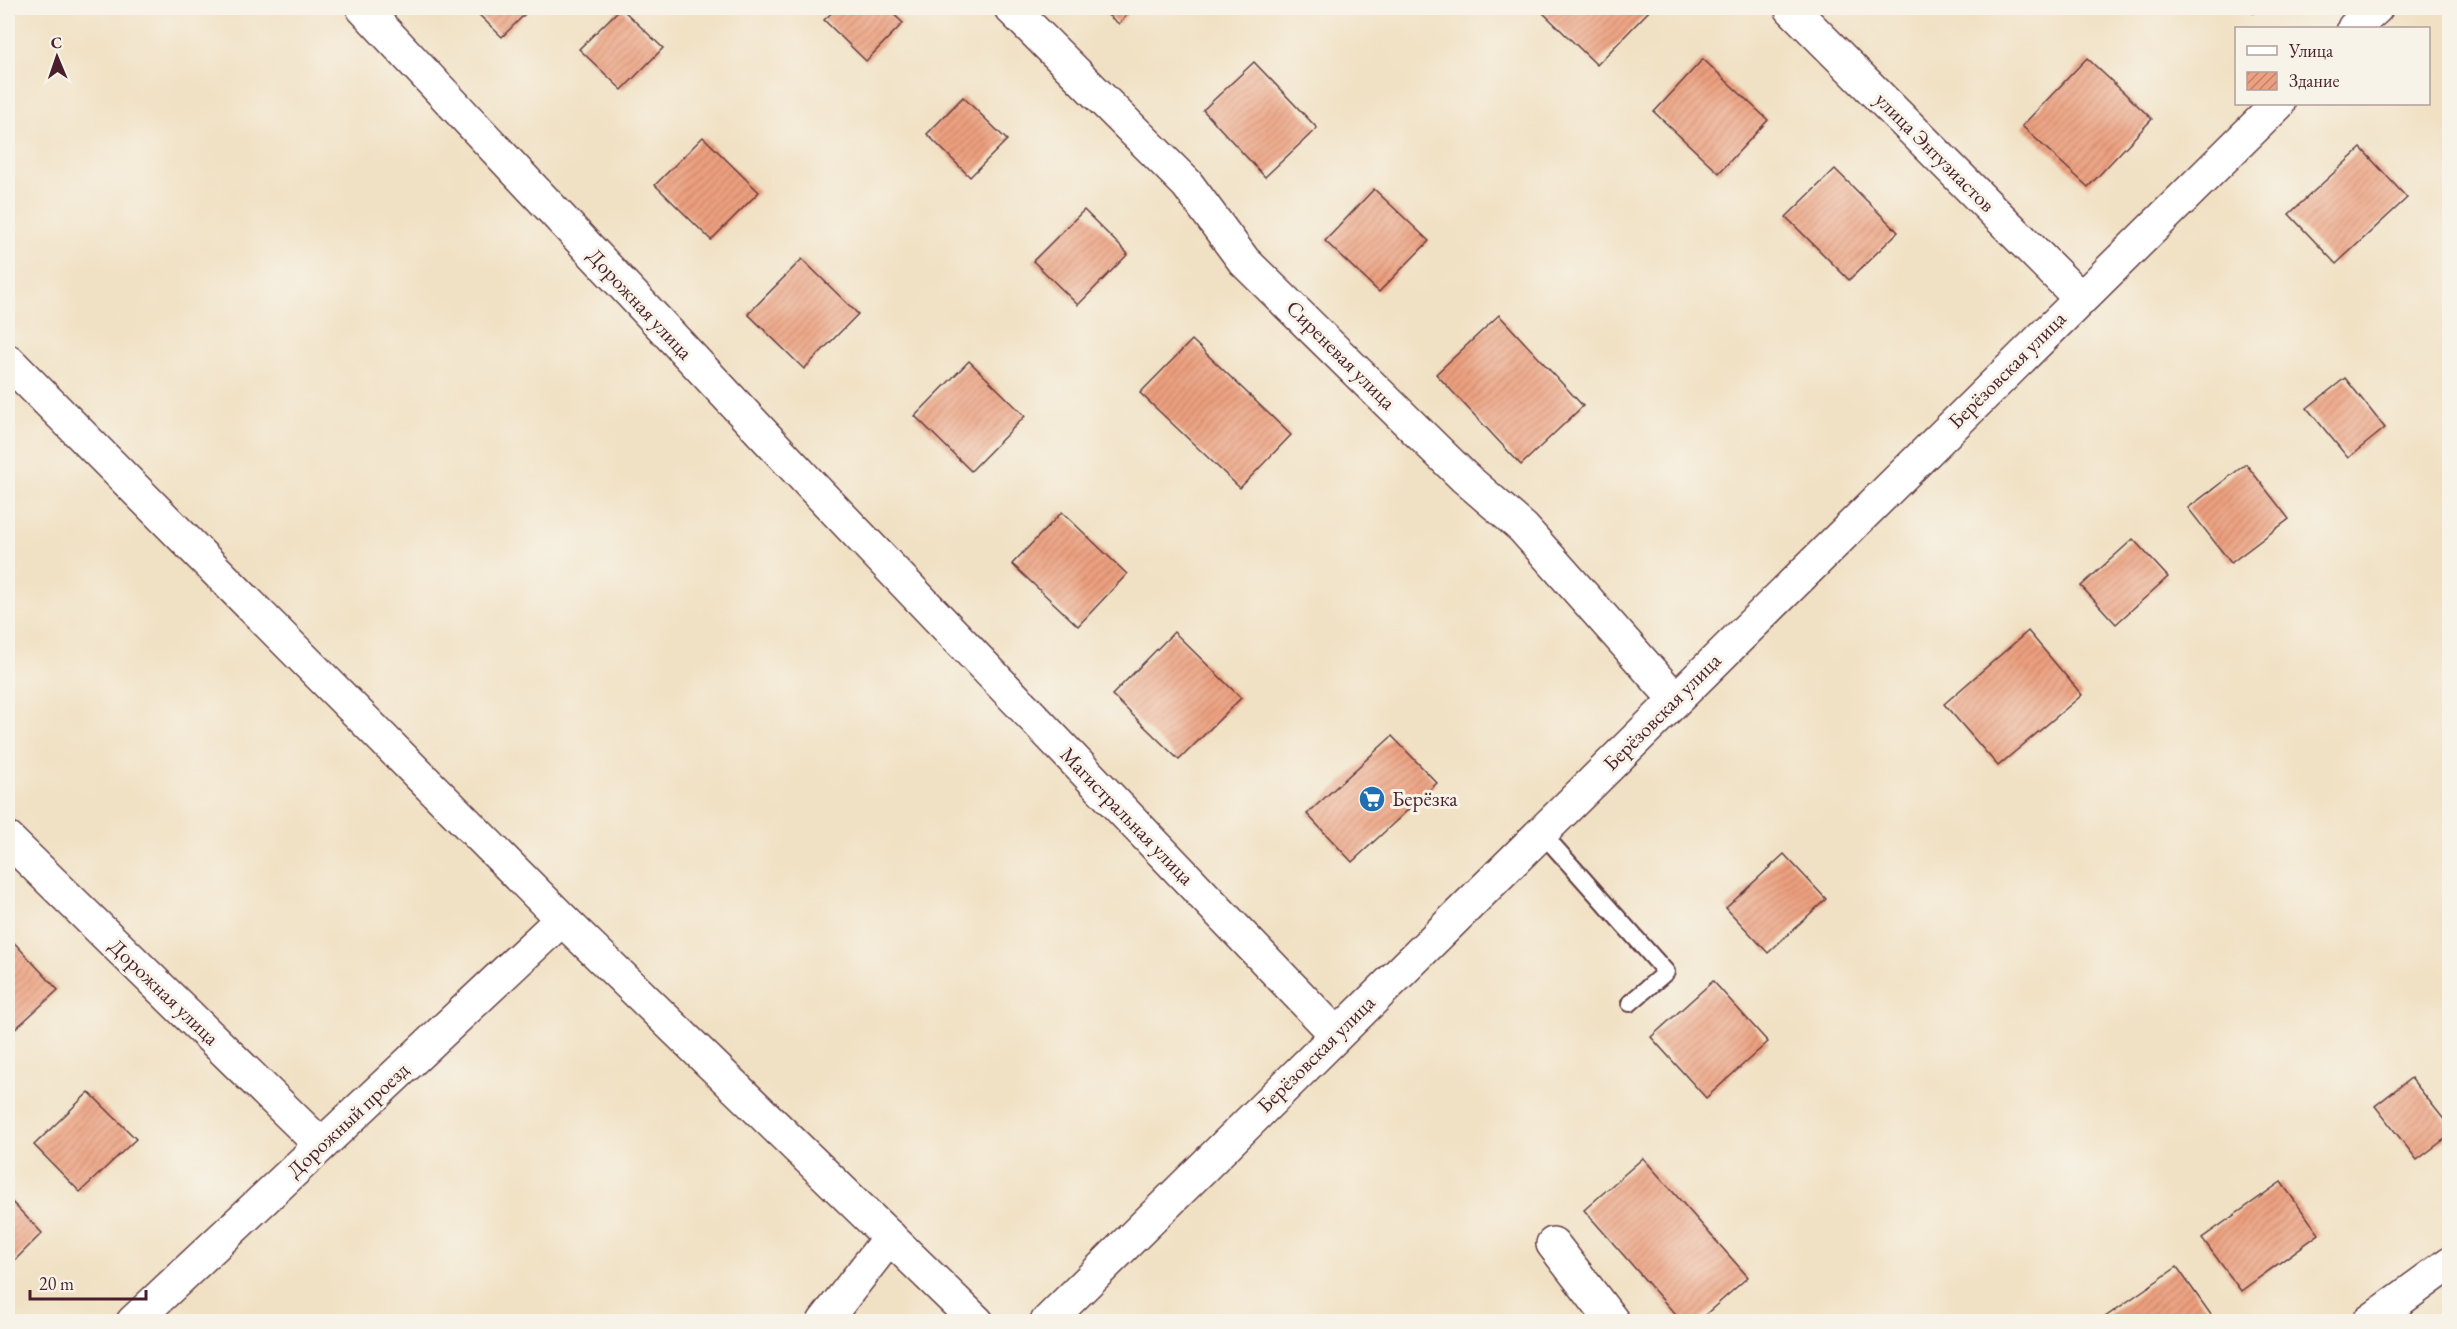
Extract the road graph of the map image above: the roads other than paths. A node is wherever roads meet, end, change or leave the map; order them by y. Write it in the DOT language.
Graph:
graph roads {
  1 [pos="363,8"];
  2 [pos="1011,8"];
  3 [pos="1791,8"];
  4 [pos="2376,8"];
  5 [pos="2355,27"];
  6 [pos="2277,105"];
  7 [pos="2079,297"];
  8 [pos="8,361"];
  9 [pos="918,598"];
  10 [pos="1675,699"];
  11 [pos="1540,832"];
  12 [pos="8,839"];
  13 [pos="562,919"];
  14 [pos="1630,1003"];
  15 [pos="1336,1034"];
  16 [pos="321,1145"];
  17 [pos="890,1237"];
  18 [pos="1553,1244"];
  19 [pos="2450,1263"];
  20 [pos="133,1322"];
  21 [pos="825,1322"];
  22 [pos="977,1322"];
  23 [pos="1047,1322"];
  24 [pos="1613,1322"];
  25 [pos="2369,1322"];
  1 -- 9 [label="street, Дорожная улица"];
  2 -- 10 [label="street, Сиреневая улица"];
  3 -- 7 [label="street, улица Энтузиастов"];
  4 -- 5 [label="street"];
  6 -- 7 [label="street, Берёзовская улица"];
  7 -- 10 [label="street, Берёзовская улица"];
  8 -- 13 [label="street"];
  9 -- 15 [label="street, Магистральная улица"];
  10 -- 11 [label="street, Берёзовская улица"];
  11 -- 14 [label="lane"];
  11 -- 15 [label="street, Берёзовская улица"];
  12 -- 16 [label="street, Дорожная улица"];
  13 -- 16 [label="street, Дорожный проезд"];
  13 -- 17 [label="street"];
  15 -- 23 [label="street, Берёзовская улица"];
  16 -- 20 [label="street, Дорожный проезд"];
  17 -- 21 [label="street"];
  17 -- 22 [label="street"];
  18 -- 24 [label="street"];
  19 -- 25 [label="street"];
}
